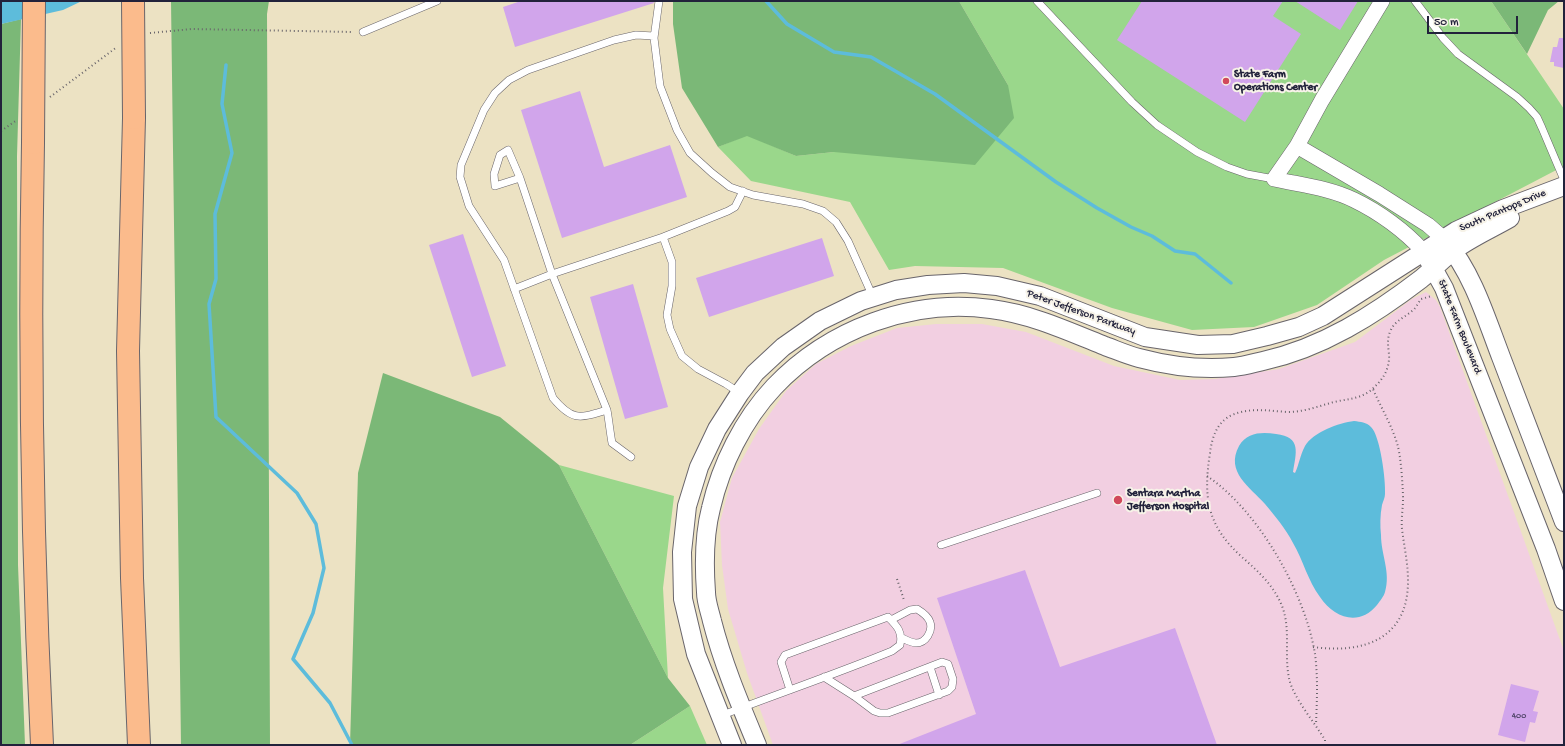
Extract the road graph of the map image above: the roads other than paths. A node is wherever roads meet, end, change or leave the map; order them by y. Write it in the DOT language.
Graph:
graph roads {
  1 [pos="34,1"];
  2 [pos="133,1"];
  3 [pos="437,1"];
  4 [pos="659,1"];
  5 [pos="1037,1"];
  6 [pos="1382,1"];
  7 [pos="1415,1"];
  8 [pos="363,32"];
  9 [pos="654,36"];
  10 [pos="1297,146"];
  11 [pos="520,178"];
  12 [pos="1274,179"];
  13 [pos="1564,180"];
  14 [pos="1564,186"];
  15 [pos="743,192"];
  16 [pos="663,237"];
  17 [pos="1448,244"];
  18 [pos="1423,251"];
  19 [pos="1434,268"];
  20 [pos="552,274"];
  21 [pos="514,289"];
  22 [pos="873,297"];
  23 [pos="740,393"];
  24 [pos="606,410"];
  25 [pos="632,457"];
  26 [pos="1097,493"];
  27 [pos="1564,522"];
  28 [pos="941,545"];
  29 [pos="1564,601"];
  30 [pos="891,620"];
  31 [pos="902,638"];
  32 [pos="930,667"];
  33 [pos="824,677"];
  34 [pos="790,690"];
  35 [pos="939,695"];
  36 [pos="854,696"];
  37 [pos="742,708"];
  38 [pos="720,716"];
  39 [pos="42,745"];
  40 [pos="139,745"];
  41 [pos="732,745"];
  42 [pos="757,745"];
  1 -- 39 [label="highway, bridge"];
  2 -- 40 [label="highway, bridge"];
  3 -- 8 [label="lane"];
  4 -- 9 [label="lane"];
  5 -- 12 [label="lane"];
  6 -- 10 [label="street"];
  7 -- 13 [label="lane"];
  9 -- 15 [label="lane"];
  9 -- 21 [label="lane"];
  10 -- 12 [label="street"];
  10 -- 17 [label="street"];
  11 -- 11 [label="lane"];
  11 -- 20 [label="lane"];
  12 -- 18 [label="street, State Farm Boulevard"];
  14 -- 17 [label="street, South Pantops Drive"];
  15 -- 16 [label="lane"];
  15 -- 22 [label="lane"];
  16 -- 20 [label="lane"];
  16 -- 23 [label="lane"];
  17 -- 18 [label="street, Peter Jefferson Parkway"];
  17 -- 19 [label="street, Peter Jefferson Parkway"];
  17 -- 27 [label="street"];
  18 -- 19 [label="street, State Farm Boulevard"];
  18 -- 22 [label="street, Peter Jefferson Parkway"];
  19 -- 29 [label="street, State Farm Boulevard"];
  19 -- 37 [label="street, Peter Jefferson Parkway"];
  20 -- 21 [label="lane"];
  20 -- 24 [label="lane"];
  21 -- 24 [label="lane"];
  22 -- 23 [label="street, Peter Jefferson Parkway"];
  23 -- 38 [label="street, Peter Jefferson Parkway"];
  24 -- 25 [label="lane"];
  26 -- 28 [label="lane"];
  30 -- 31 [label="lane"];
  30 -- 31 [label="lane"];
  30 -- 34 [label="lane"];
  31 -- 33 [label="lane"];
  32 -- 35 [label="lane"];
  32 -- 35 [label="lane"];
  32 -- 36 [label="lane"];
  33 -- 34 [label="lane"];
  33 -- 36 [label="lane"];
  34 -- 37 [label="lane"];
  35 -- 36 [label="lane"];
  37 -- 38 [label="lane"];
  37 -- 42 [label="street, Peter Jefferson Parkway"];
  38 -- 41 [label="street, Peter Jefferson Parkway"];
}
